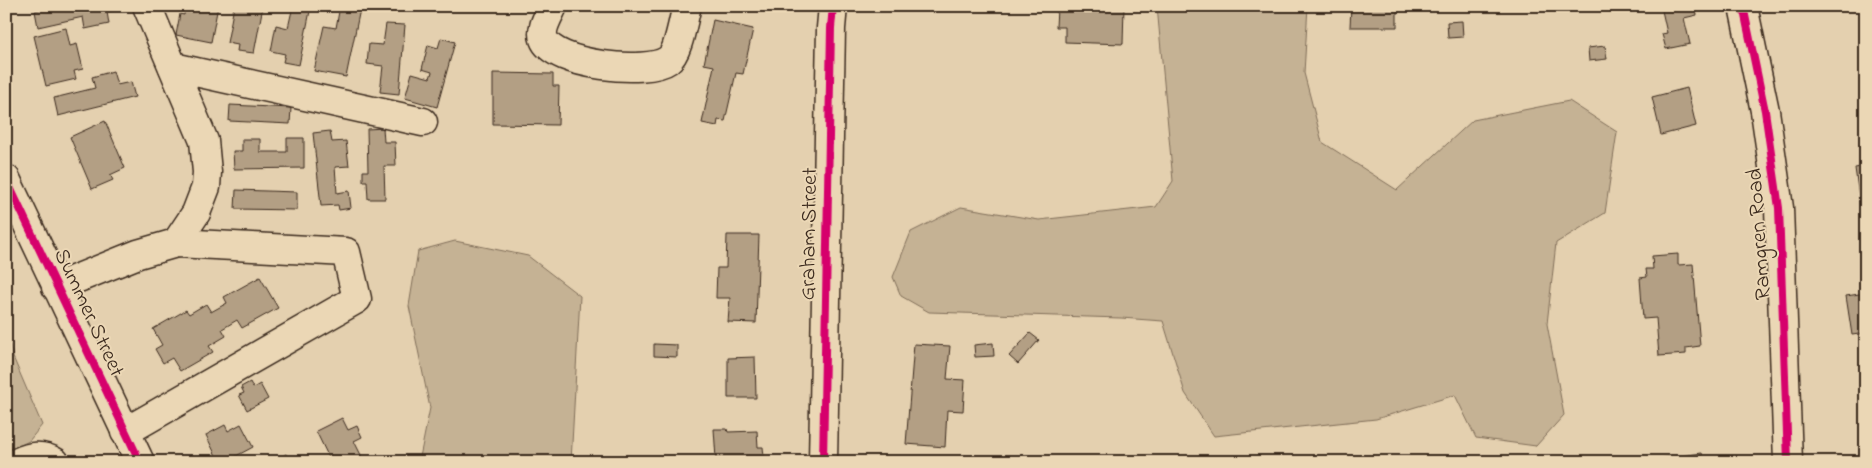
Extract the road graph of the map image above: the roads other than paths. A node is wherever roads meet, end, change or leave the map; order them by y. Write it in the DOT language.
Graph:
graph roads {
  1 [pos="147,6"];
  2 [pos="553,6"];
  3 [pos="687,6"];
  4 [pos="833,6"];
  5 [pos="1743,6"];
  6 [pos="173,67"];
  7 [pos="422,122"];
  8 [pos="6,179"];
  9 [pos="176,243"];
  10 [pos="56,287"];
  11 [pos="125,432"];
  12 [pos="18,462"];
  13 [pos="55,462"];
  14 [pos="140,462"];
  15 [pos="823,462"];
  16 [pos="1788,462"];
  1 -- 6 [label="street"];
  2 -- 3 [label="street"];
  4 -- 15 [label="street, Graham Street"];
  5 -- 16 [label="street, Ramgren Road"];
  6 -- 7 [label="street"];
  6 -- 9 [label="street"];
  8 -- 10 [label="street, Summer Street"];
  9 -- 10 [label="street"];
  9 -- 11 [label="street"];
  10 -- 11 [label="street, Summer Street"];
  11 -- 14 [label="street, Summer Street"];
  12 -- 13 [label="street"];
}
